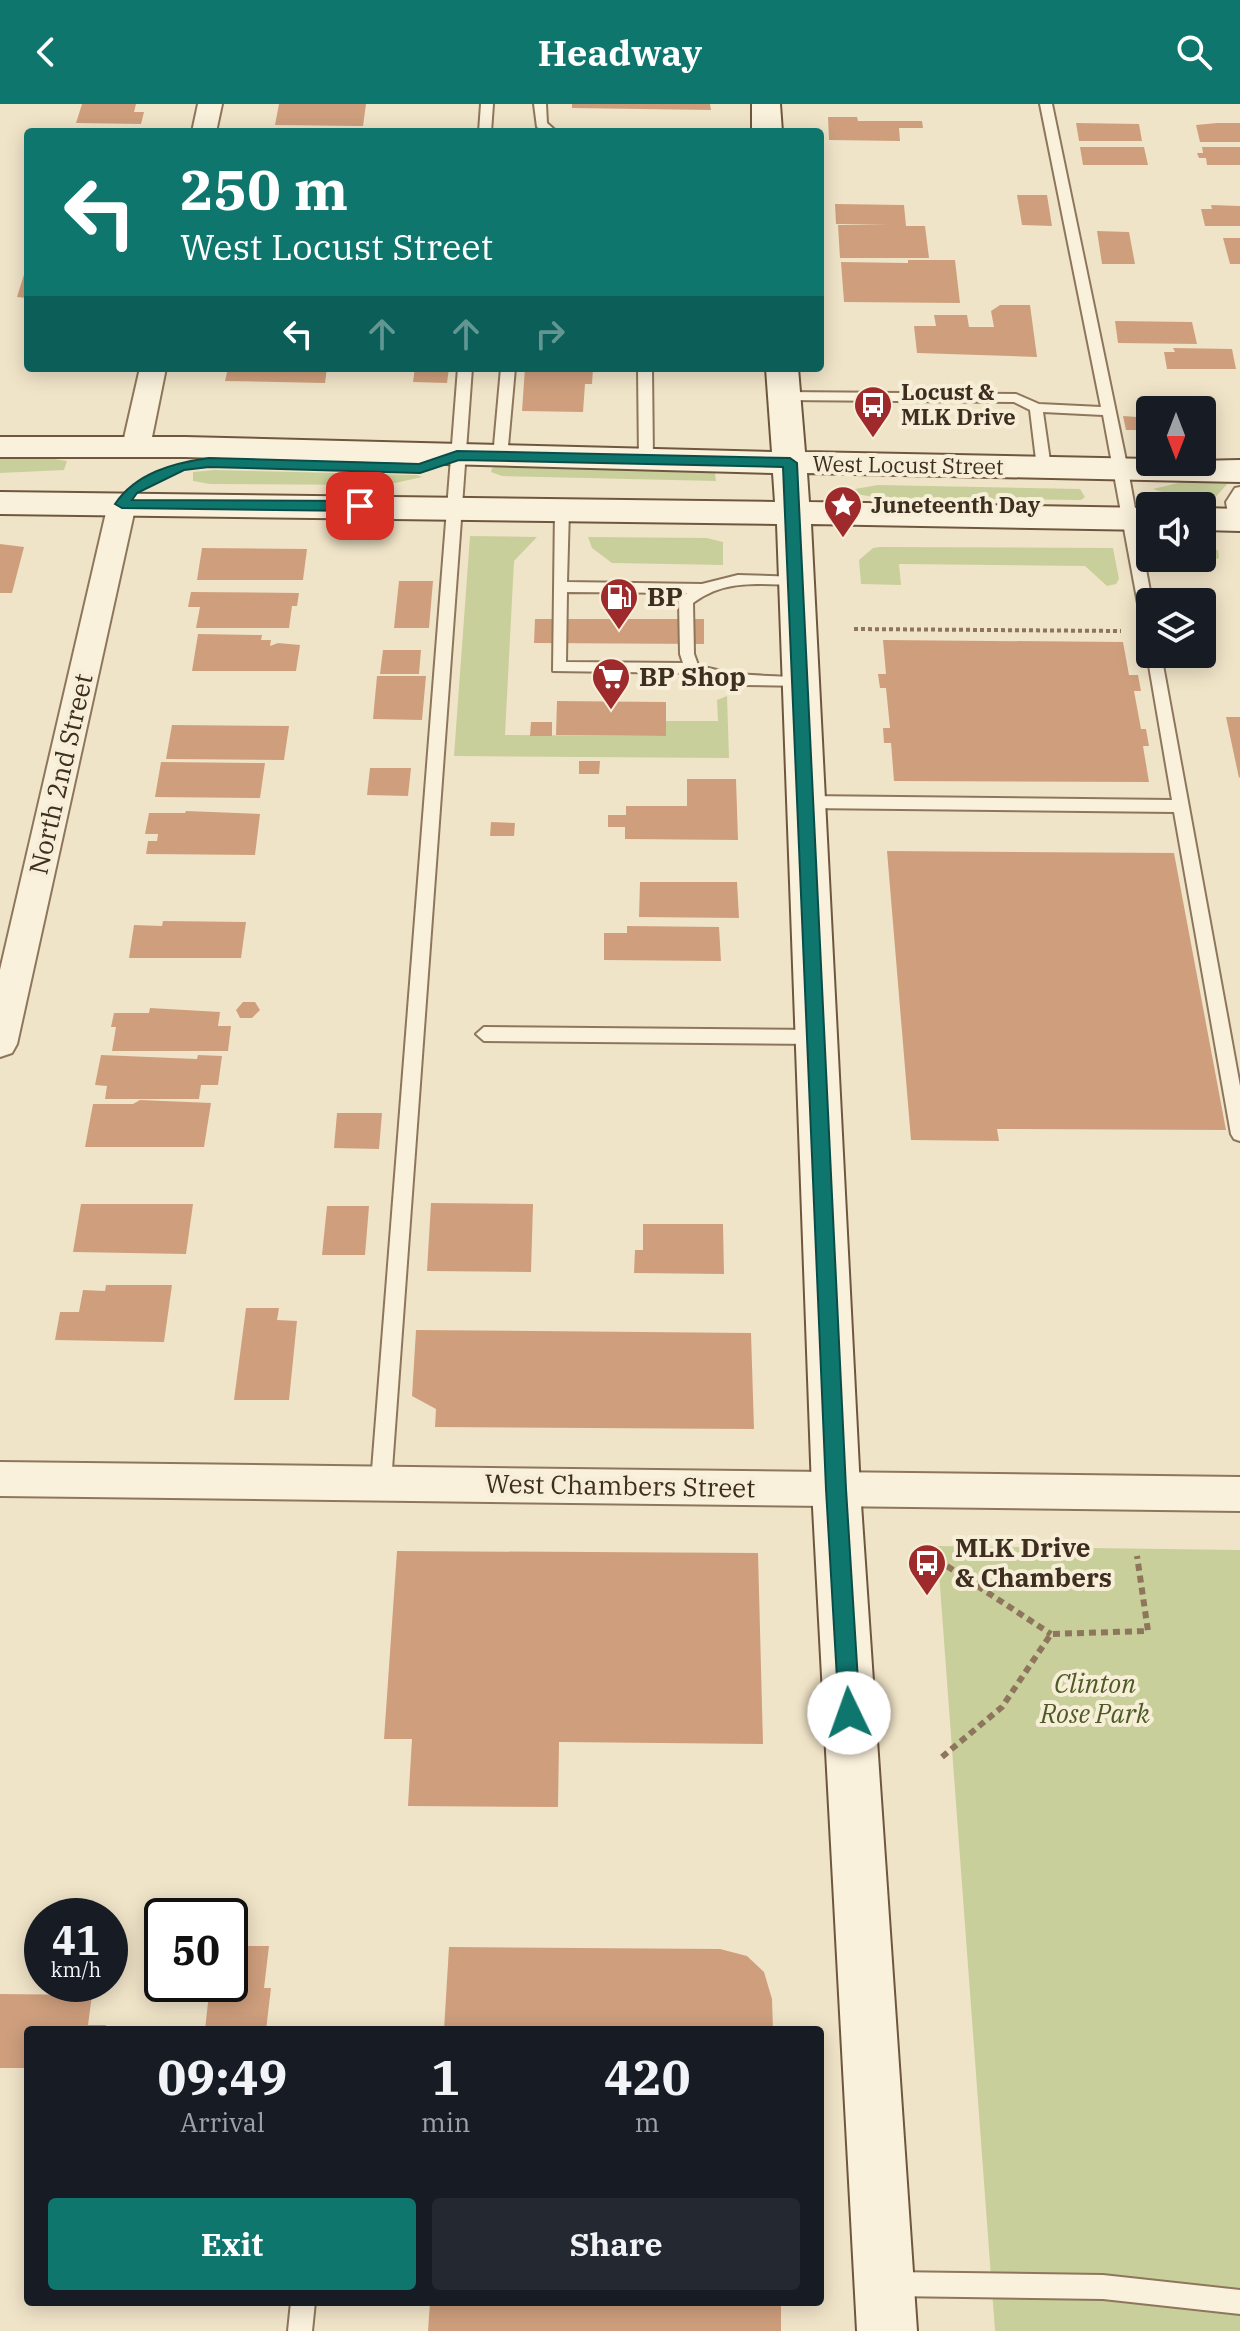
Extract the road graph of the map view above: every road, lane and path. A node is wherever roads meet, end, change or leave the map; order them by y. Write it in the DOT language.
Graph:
graph roads {
  1 [pos="210,104"];
  2 [pos="487,104"];
  3 [pos="540,104"];
  4 [pos="766,104"];
  5 [pos="1046,104"];
  6 [pos="205,128"];
  7 [pos="485,128"];
  8 [pos="546,128"];
  9 [pos="767,128"];
  10 [pos="152,372"];
  11 [pos="465,372"];
  12 [pos="508,372"];
  13 [pos="645,372"];
  14 [pos="784,382"];
  15 [pos="1036,408"];
  16 [pos="1108,411"];
  17 [pos="0,447"];
  18 [pos="136,447"];
  19 [pos="457,456"];
  20 [pos="500,457"];
  21 [pos="646,460"];
  22 [pos="790,463"];
  23 [pos="1044,468"];
  24 [pos="1121,470"];
  25 [pos="1240,471"];
  26 [pos="0,479"];
  27 [pos="0,503"];
  28 [pos="122,504"];
  29 [pos="453,507"];
  30 [pos="1136,508"];
  31 [pos="562,509"];
  32 [pos="793,513"];
  33 [pos="1136,518"];
  34 [pos="796,580"];
  35 [pos="560,587"];
  36 [pos="699,588"];
  37 [pos="854,629"];
  38 [pos="1136,631"];
  39 [pos="692,668"];
  40 [pos="1156,668"];
  41 [pos="800,682"];
  42 [pos="806,802"];
  43 [pos="1181,806"];
  44 [pos="484,1034"];
  45 [pos="816,1037"];
  46 [pos="0,1044"];
  47 [pos="1240,1134"];
  48 [pos="0,1479"];
  49 [pos="381,1483"];
  50 [pos="836,1489"];
  51 [pos="1240,1494"];
  52 [pos="927,1553"];
  53 [pos="1137,1556"];
  54 [pos="1051,1634"];
  55 [pos="942,1757"];
  56 [pos="1240,2302"];
  57 [pos="303,2306"];
  58 [pos="885,2307"];
  59 [pos="300,2331"];
  1 -- 6 [label="street"];
  2 -- 7 [label="lane"];
  3 -- 8 [label="lane"];
  4 -- 9 [label="main road"];
  5 -- 16 [label="lane"];
  10 -- 18 [label="street"];
  11 -- 19 [label="lane"];
  12 -- 20 [label="lane"];
  13 -- 21 [label="lane"];
  14 -- 15 [label="lane"];
  14 -- 22 [label="main road"];
  15 -- 16 [label="lane"];
  15 -- 23 [label="lane"];
  16 -- 24 [label="lane"];
  17 -- 18 [label="main road, West Locust Street"];
  18 -- 19 [label="main road, West Locust Street"];
  18 -- 26 [label="main road"];
  19 -- 20 [label="main road, West Locust Street"];
  19 -- 28 [label="main road"];
  19 -- 29 [label="lane"];
  20 -- 21 [label="main road, West Locust Street"];
  21 -- 22 [label="main road, West Locust Street"];
  22 -- 23 [label="main road, West Locust Street"];
  22 -- 32 [label="main road"];
  23 -- 24 [label="main road, West Locust Street"];
  24 -- 25 [label="main road, West Locust Street"];
  24 -- 30 [label="lane"];
  27 -- 28 [label="main road, West Locust Street"];
  28 -- 29 [label="main road, West Locust Street"];
  28 -- 46 [label="street, North 2nd Street"];
  29 -- 31 [label="main road, West Locust Street"];
  29 -- 49 [label="lane"];
  31 -- 32 [label="main road, West Locust Street"];
  31 -- 35 [label="lane"];
  32 -- 33 [label="main road, West Locust Street"];
  32 -- 34 [label="main road"];
  34 -- 36 [label="lane"];
  34 -- 41 [label="main road"];
  35 -- 36 [label="lane"];
  35 -- 39 [label="lane"];
  36 -- 39 [label="lane"];
  37 -- 38 [label="path"];
  39 -- 41 [label="lane"];
  40 -- 43 [label="lane"];
  41 -- 42 [label="main road"];
  42 -- 43 [label="lane"];
  42 -- 45 [label="main road"];
  43 -- 47 [label="lane"];
  44 -- 45 [label="lane"];
  45 -- 50 [label="main road"];
  48 -- 49 [label="street, West Chambers Street"];
  49 -- 50 [label="street, West Chambers Street"];
  50 -- 51 [label="street, West Chambers Street"];
  50 -- 58 [label="main road"];
  52 -- 54 [label="path"];
  53 -- 54 [label="path"];
  54 -- 55 [label="path"];
  56 -- 58 [label="lane"];
  57 -- 59 [label="lane"];
}
